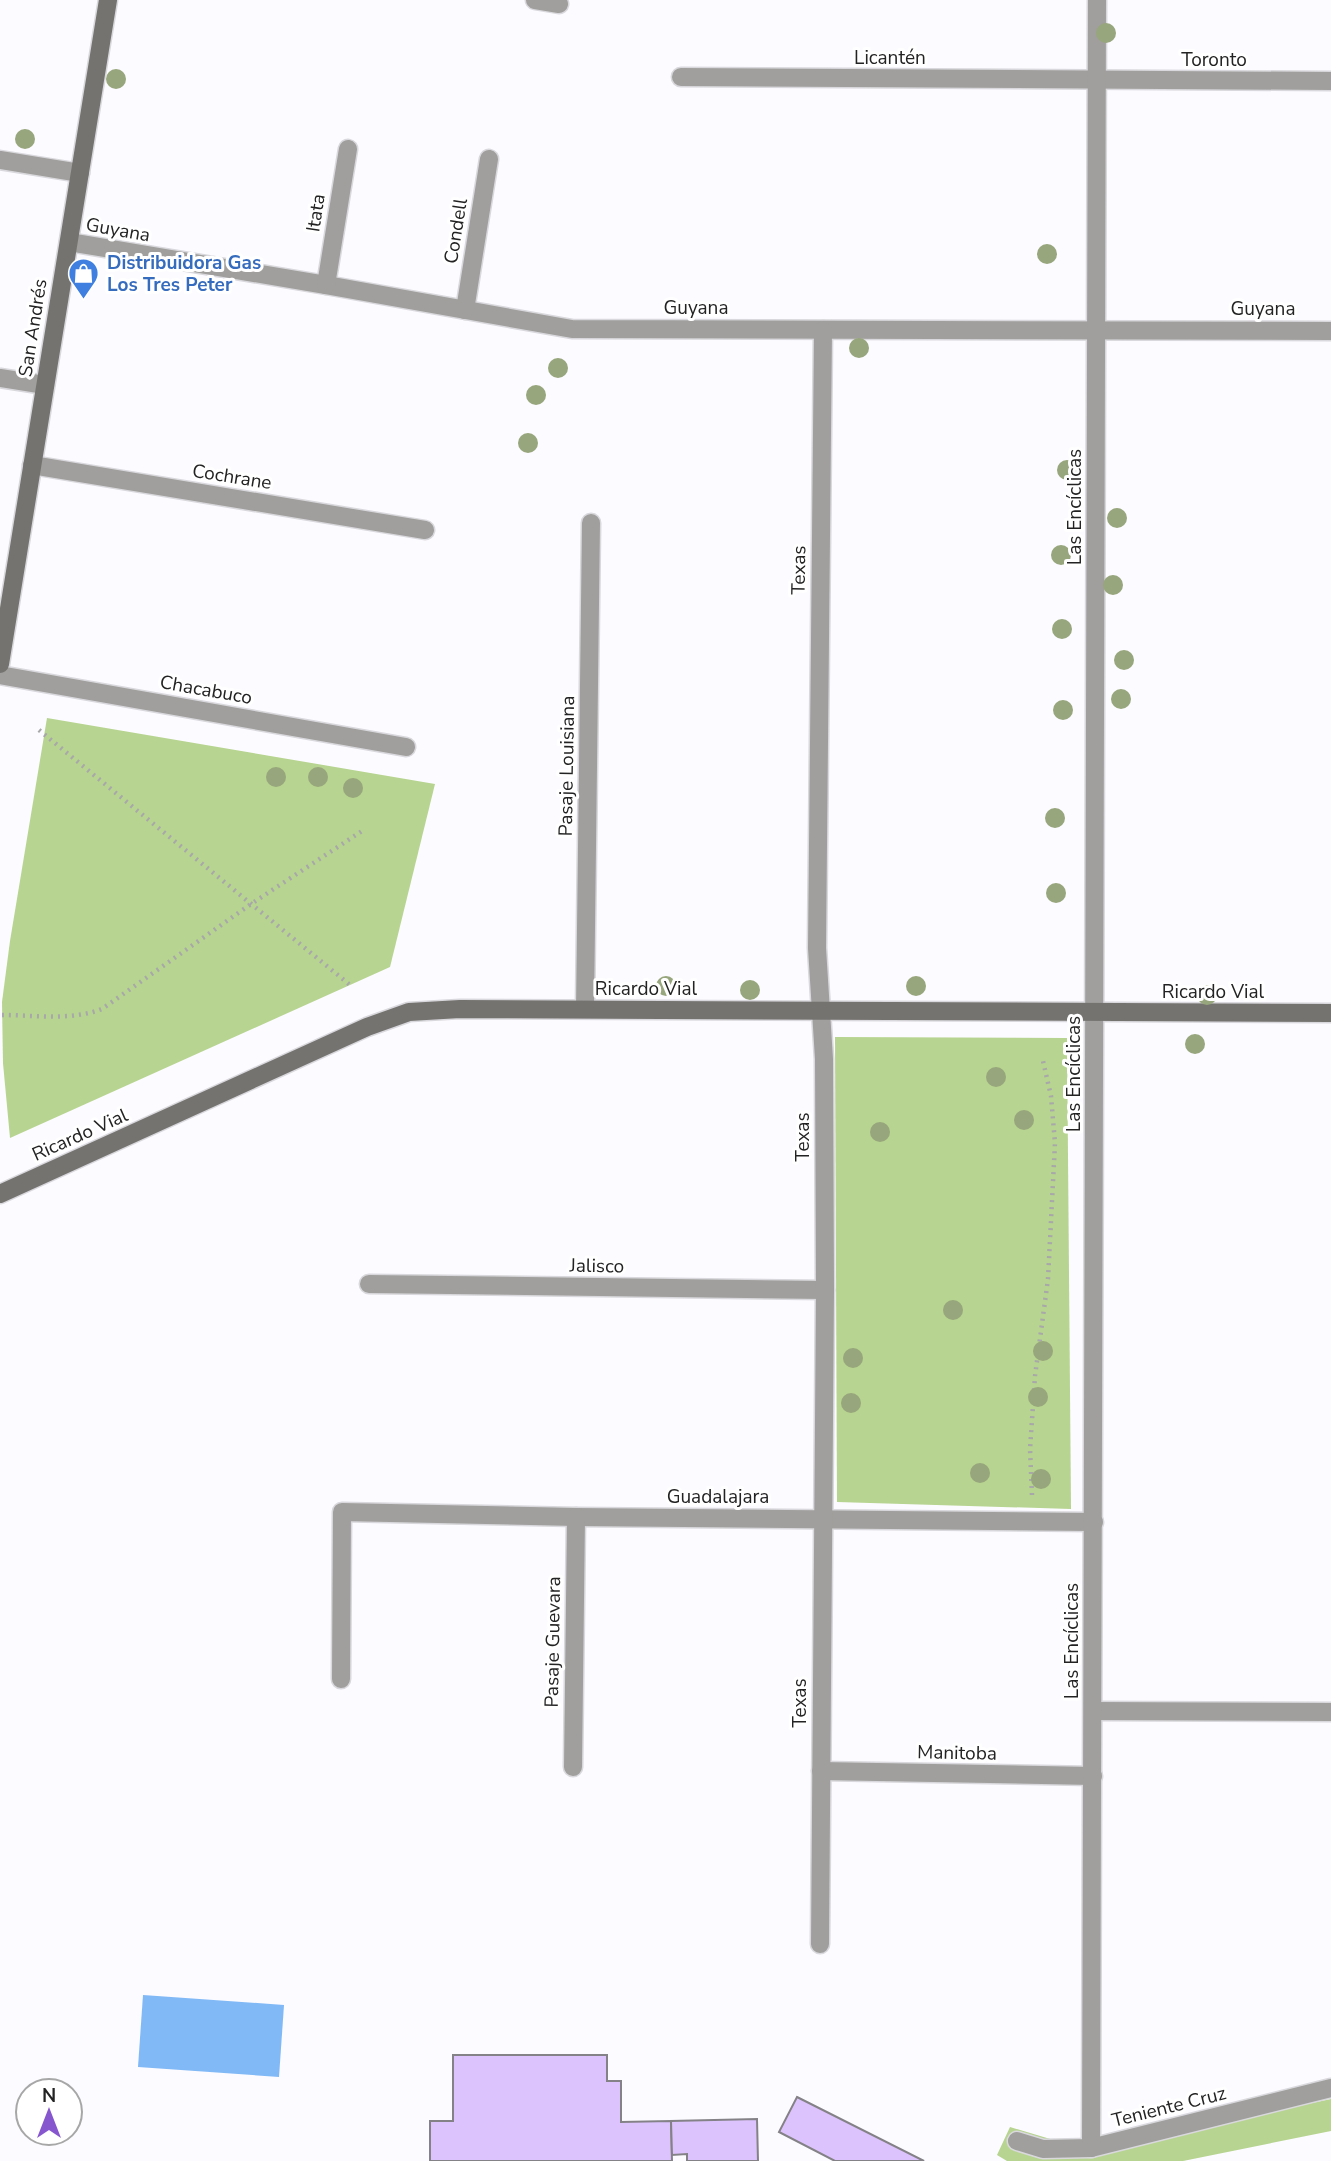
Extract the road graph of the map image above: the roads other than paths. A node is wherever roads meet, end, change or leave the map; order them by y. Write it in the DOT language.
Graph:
graph roads {
  1 [pos="108,0"];
  2 [pos="535,0"];
  3 [pos="1097,0"];
  4 [pos="559,4"];
  5 [pos="681,77"];
  6 [pos="1097,81"];
  7 [pos="1331,81"];
  8 [pos="348,149"];
  9 [pos="489,159"];
  10 [pos="0,160"];
  11 [pos="80,173"];
  12 [pos="69,243"];
  13 [pos="326,285"];
  14 [pos="465,310"];
  15 [pos="823,330"];
  16 [pos="1097,330"];
  17 [pos="1331,331"];
  18 [pos="0,378"];
  19 [pos="45,385"];
  20 [pos="32,465"];
  21 [pos="592,523"];
  22 [pos="425,530"];
  23 [pos="5,600"];
  24 [pos="0,664"];
  25 [pos="0,675"];
  26 [pos="406,747"];
  27 [pos="585,1009"];
  28 [pos="821,1011"];
  29 [pos="1095,1012"];
  30 [pos="1331,1013"];
  31 [pos="0,1194"];
  32 [pos="369,1284"];
  33 [pos="825,1290"];
  34 [pos="576,1517"];
  35 [pos="823,1519"];
  36 [pos="1094,1522"];
  37 [pos="341,1679"];
  38 [pos="1093,1711"];
  39 [pos="1331,1712"];
  40 [pos="573,1767"];
  41 [pos="821,1771"];
  42 [pos="1093,1776"];
  43 [pos="820,1944"];
  44 [pos="1331,2088"];
  45 [pos="1017,2141"];
  46 [pos="1091,2148"];
  1 -- 11 [label="street, San Andrés"];
  2 -- 4 [label="street"];
  3 -- 6 [label="street, Las Encíclicas"];
  5 -- 6 [label="street, Licantén"];
  6 -- 7 [label="street, Toronto"];
  6 -- 16 [label="street, Las Encíclicas"];
  8 -- 13 [label="street, Itata"];
  9 -- 14 [label="street, Condell"];
  10 -- 11 [label="street"];
  11 -- 12 [label="street, San Andrés"];
  12 -- 13 [label="street, Guyana"];
  12 -- 19 [label="street, San Andrés"];
  13 -- 14 [label="street, Guyana"];
  14 -- 15 [label="street, Guyana"];
  15 -- 16 [label="street, Guyana"];
  15 -- 28 [label="street, Texas"];
  16 -- 17 [label="street, Guyana"];
  16 -- 29 [label="street, Las Encíclicas"];
  18 -- 19 [label="street"];
  19 -- 20 [label="street, San Andrés"];
  20 -- 22 [label="street, Cochrane"];
  20 -- 23 [label="street, San Andrés"];
  21 -- 27 [label="street, Pasaje Louisiana"];
  23 -- 24 [label="street, San Andrés"];
  25 -- 26 [label="street, Chacabuco"];
  27 -- 28 [label="street, Ricardo Vial"];
  27 -- 31 [label="street, Ricardo Vial"];
  28 -- 29 [label="street, Ricardo Vial"];
  28 -- 33 [label="street, Texas"];
  29 -- 30 [label="street, Ricardo Vial"];
  29 -- 36 [label="street, Las Encíclicas"];
  32 -- 33 [label="street, Jalisco"];
  33 -- 35 [label="street, Texas"];
  34 -- 35 [label="street, Guadalajara"];
  34 -- 37 [label="street, Guadalajara"];
  34 -- 40 [label="street, Pasaje Guevara"];
  35 -- 36 [label="street, Guadalajara"];
  35 -- 41 [label="street, Texas"];
  36 -- 38 [label="street, Las Encíclicas"];
  38 -- 39 [label="street"];
  38 -- 42 [label="street, Las Encíclicas"];
  41 -- 42 [label="street, Manitoba"];
  41 -- 43 [label="street, Texas"];
  42 -- 46 [label="street, Las Encíclicas"];
  44 -- 46 [label="street, Teniente Cruz"];
  45 -- 46 [label="street, Teniente Cruz"];
}
